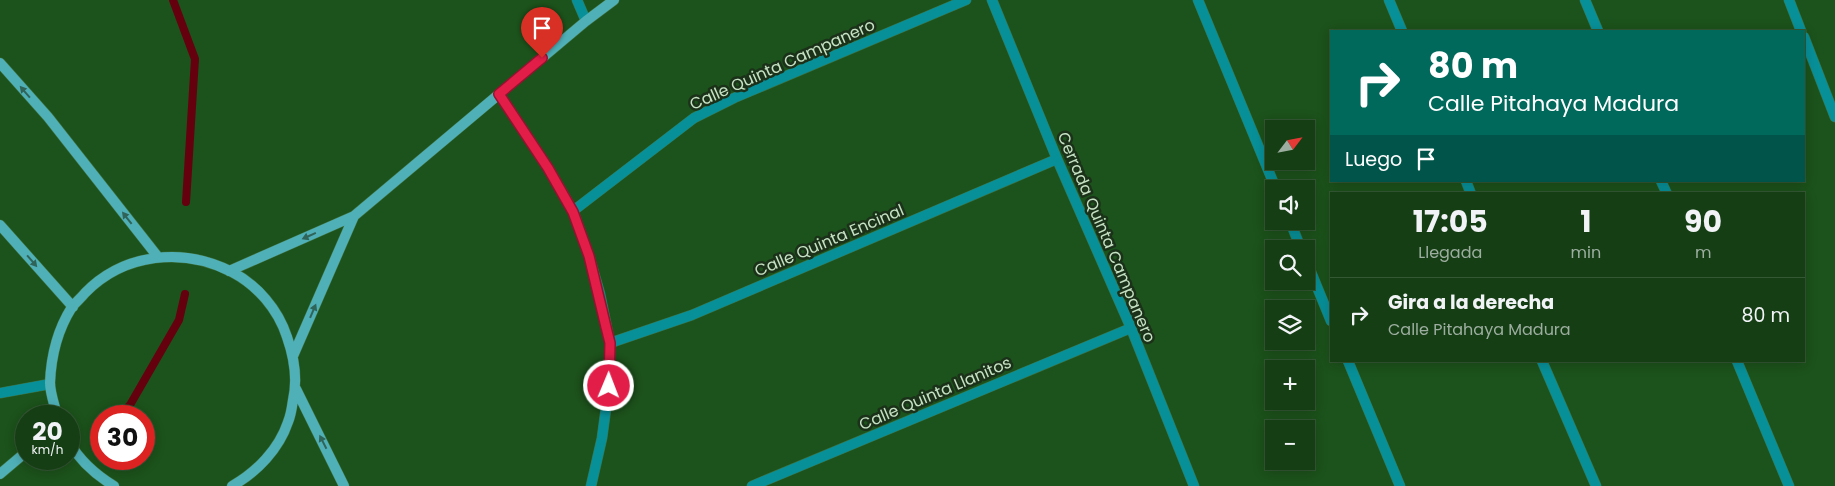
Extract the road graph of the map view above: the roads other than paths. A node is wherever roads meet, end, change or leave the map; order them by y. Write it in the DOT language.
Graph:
graph roads {
  1 [pos="577,0"];
  2 [pos="614,0"];
  3 [pos="966,0"];
  4 [pos="992,0"];
  5 [pos="1198,0"];
  6 [pos="1389,0"];
  7 [pos="1585,0"];
  8 [pos="1789,0"];
  9 [pos="586,21"];
  10 [pos="1402,30"];
  11 [pos="1598,30"];
  12 [pos="1801,30"];
  13 [pos="1805,40"];
  14 [pos="0,63"];
  15 [pos="499,94"];
  16 [pos="1835,117"];
  17 [pos="1057,159"];
  18 [pos="1272,180"];
  19 [pos="573,212"];
  20 [pos="354,216"];
  21 [pos="0,225"];
  22 [pos="158,256"];
  23 [pos="229,271"];
  24 [pos="1315,282"];
  25 [pos="72,307"];
  26 [pos="1330,318"];
  27 [pos="1130,328"];
  28 [pos="610,343"];
  29 [pos="293,356"];
  30 [pos="1348,362"];
  31 [pos="1542,362"];
  32 [pos="1737,362"];
  33 [pos="50,384"];
  34 [pos="296,389"];
  35 [pos="0,393"];
  36 [pos="55,405"];
  37 [pos="80,457"];
  38 [pos="15,461"];
  39 [pos="0,474"];
  40 [pos="114,486"];
  41 [pos="232,486"];
  42 [pos="344,486"];
  43 [pos="591,486"];
  44 [pos="752,486"];
  45 [pos="1194,486"];
  46 [pos="1400,486"];
  47 [pos="1596,486"];
  48 [pos="1790,486"];
  1 -- 9 [label="street"];
  2 -- 9 [label="street"];
  3 -- 19 [label="street, Calle Quinta Campanero"];
  4 -- 17 [label="street, Cerrada Quinta Campanero"];
  5 -- 18 [label="street"];
  6 -- 10 [label="street"];
  7 -- 11 [label="street"];
  8 -- 12 [label="street"];
  9 -- 15 [label="street"];
  13 -- 16 [label="street"];
  22 -- 14 [label="street, one-way"];
  15 -- 19 [label="street"];
  15 -- 20 [label="street"];
  17 -- 27 [label="street, Cerrada Quinta Campanero"];
  17 -- 28 [label="street, Calle Quinta Encinal"];
  19 -- 28 [label="street"];
  20 -- 23 [label="street, one-way"];
  29 -- 20 [label="street, one-way"];
  21 -- 25 [label="street, one-way"];
  22 -- 23 [label="street"];
  22 -- 25 [label="street"];
  23 -- 29 [label="street"];
  24 -- 26 [label="street"];
  25 -- 33 [label="street"];
  27 -- 44 [label="street, Calle Quinta Llanitos"];
  27 -- 45 [label="street, Cerrada Quinta Campanero"];
  28 -- 43 [label="street"];
  29 -- 34 [label="street"];
  30 -- 46 [label="street"];
  31 -- 47 [label="street"];
  32 -- 48 [label="street"];
  33 -- 35 [label="street"];
  33 -- 36 [label="street"];
  34 -- 41 [label="street"];
  42 -- 34 [label="street, one-way"];
  37 -- 40 [label="street"];
  38 -- 39 [label="street"];
}
